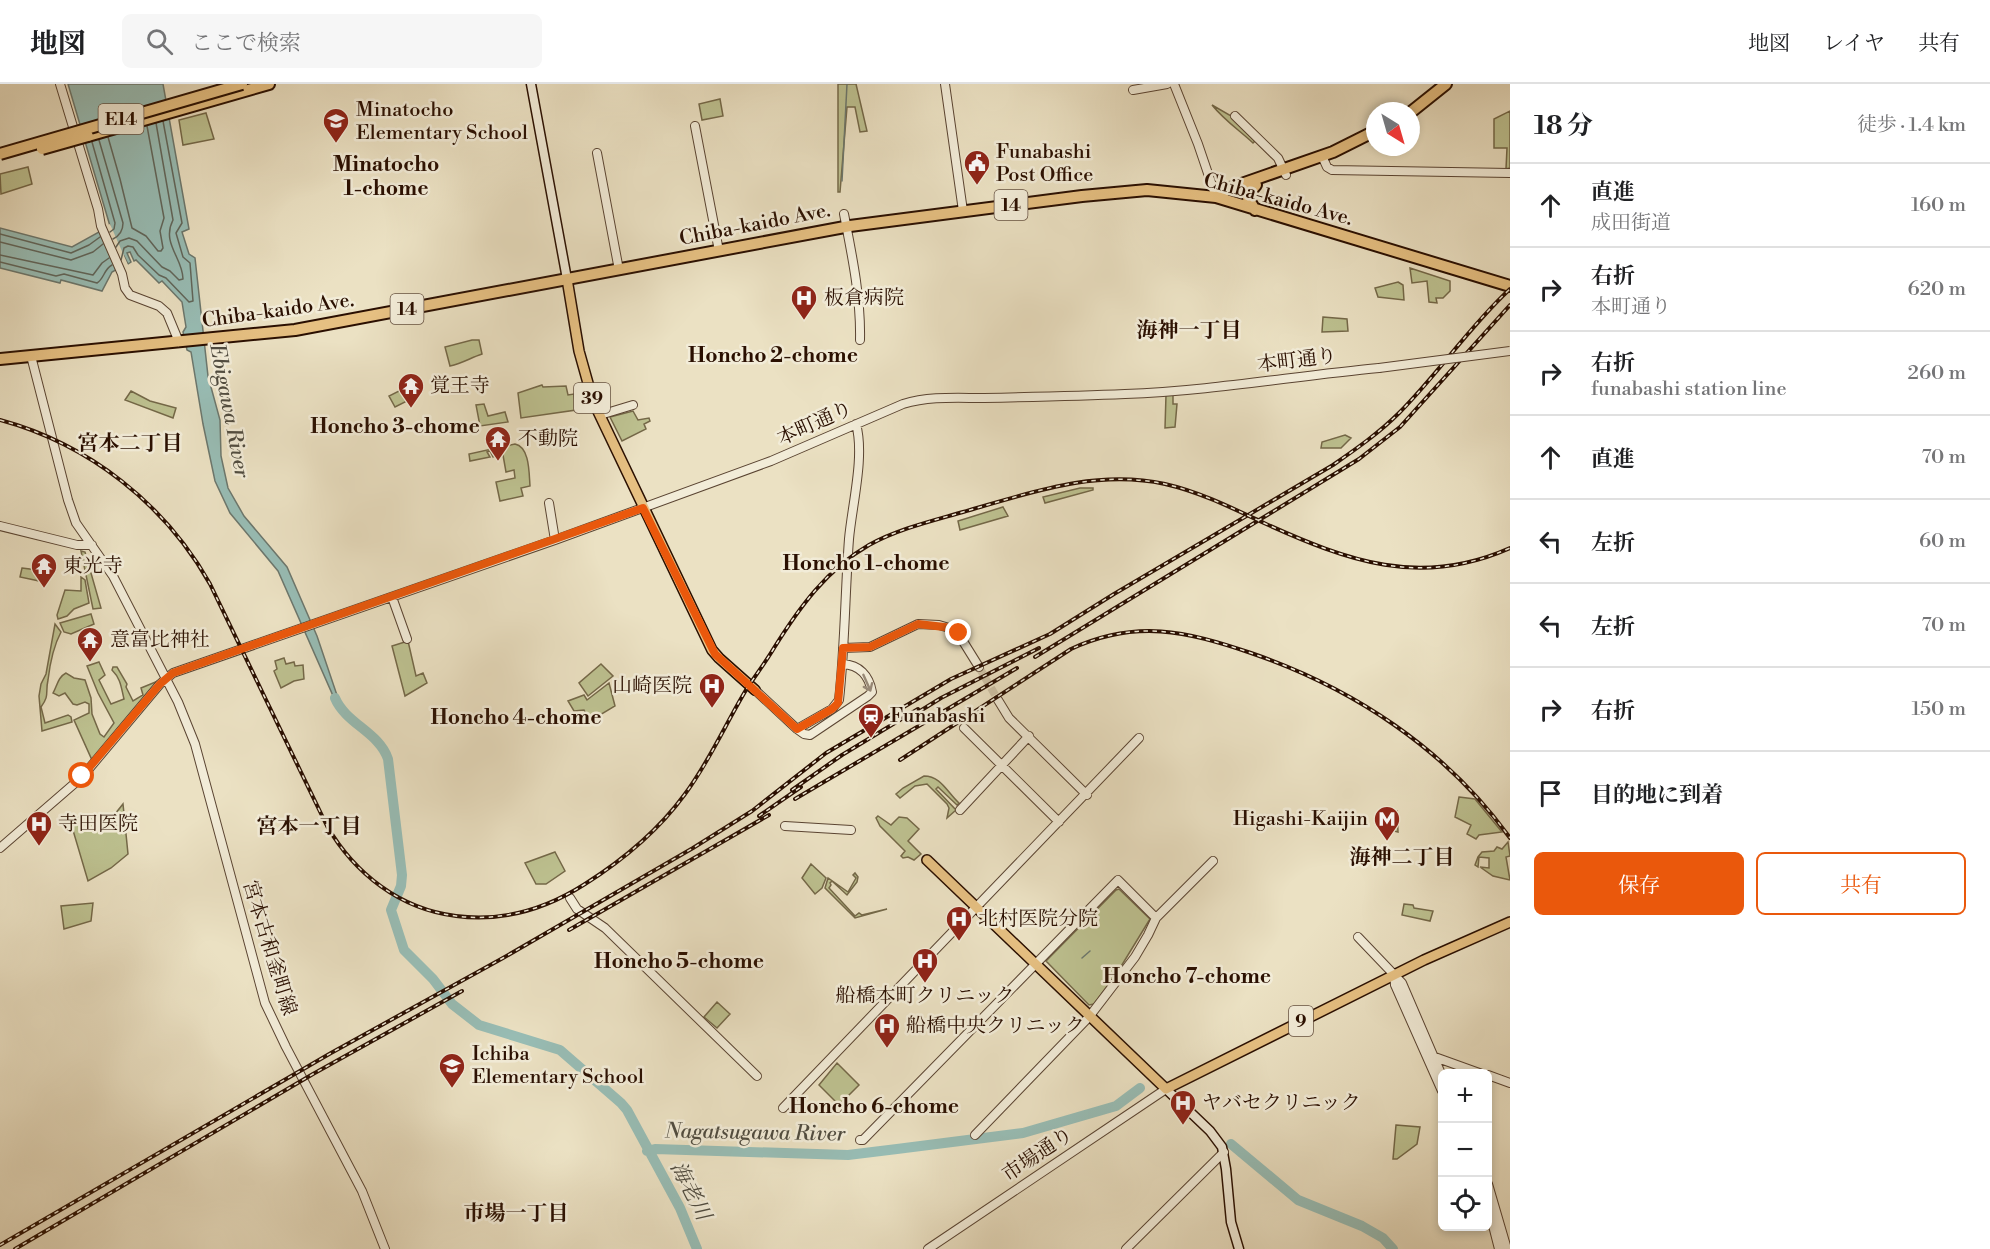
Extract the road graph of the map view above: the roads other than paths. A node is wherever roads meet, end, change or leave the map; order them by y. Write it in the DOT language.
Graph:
graph roads {
  1 [pos="60,84"];
  2 [pos="242,84"];
  3 [pos="269,84"];
  4 [pos="531,84"];
  5 [pos="945,84"];
  6 [pos="1167,84"];
  7 [pos="1174,84"];
  8 [pos="1437,84"];
  9 [pos="1446,84"];
  10 [pos="1133,90"];
  11 [pos="1414,102"];
  12 [pos="1420,105"];
  13 [pos="1235,116"];
  14 [pos="695,126"];
  15 [pos="1366,136"];
  16 [pos="1366,143"];
  17 [pos="597,153"];
  18 [pos="0,154"];
  19 [pos="1323,158"];
  20 [pos="0,161"];
  21 [pos="1285,172"];
  22 [pos="1510,173"];
  23 [pos="1256,185"];
  24 [pos="1216,197"];
  25 [pos="1255,210"];
  26 [pos="963,211"];
  27 [pos="844,214"];
  28 [pos="846,226"];
  29 [pos="719,251"];
  30 [pos="619,270"];
  31 [pos="567,279"];
  32 [pos="1503,284"];
  33 [pos="860,340"];
  34 [pos="182,342"];
  35 [pos="1510,351"];
  36 [pos="31,356"];
  37 [pos="0,359"];
  38 [pos="633,405"];
  39 [pos="600,415"];
  40 [pos="856,424"];
  41 [pos="549,503"];
  42 [pos="643,508"];
  43 [pos="0,526"];
  44 [pos="555,540"];
  45 [pos="92,545"];
  46 [pos="392,597"];
  47 [pos="407,639"];
  48 [pos="843,648"];
  49 [pos="843,664"];
  50 [pos="979,667"];
  51 [pos="166,678"];
  52 [pos="755,690"];
  53 [pos="998,700"];
  54 [pos="964,728"];
  55 [pos="797,729"];
  56 [pos="1029,736"];
  57 [pos="1139,738"];
  58 [pos="1002,766"];
  59 [pos="1087,795"];
  60 [pos="960,810"];
  61 [pos="1059,822"];
  62 [pos="785,826"];
  63 [pos="851,830"];
  64 [pos="0,848"];
  65 [pos="927,860"];
  66 [pos="1213,861"];
  67 [pos="570,898"];
  68 [pos="976,908"];
  69 [pos="1156,918"];
  70 [pos="1510,922"];
  71 [pos="1358,937"];
  72 [pos="1035,963"];
  73 [pos="1394,975"];
  74 [pos="1089,1017"];
  75 [pos="1425,1053"];
  76 [pos="1433,1056"];
  77 [pos="1440,1069"];
  78 [pos="1468,1069"];
  79 [pos="757,1076"];
  80 [pos="1492,1076"];
  81 [pos="1438,1080"];
  82 [pos="1510,1083"];
  83 [pos="1166,1089"];
  84 [pos="783,1108"];
  85 [pos="975,1136"];
  86 [pos="860,1140"];
  87 [pos="1224,1152"];
  88 [pos="1492,1202"];
  89 [pos="1492,1216"];
  90 [pos="1499,1233"];
  91 [pos="385,1249"];
  92 [pos="929,1249"];
  93 [pos="1126,1249"];
  94 [pos="1239,1249"];
  95 [pos="1499,1249"];
  96 [pos="1507,1249"];
  1 -- 34 [label="street"];
  2 -- 18 [label="highway, E14, bridge"];
  3 -- 20 [label="highway, E14, bridge"];
  4 -- 31 [label="main road"];
  5 -- 26 [label="street"];
  6 -- 10 [label="street"];
  7 -- 24 [label="street"];
  8 -- 11 [label="highway"];
  9 -- 12 [label="highway"];
  13 -- 21 [label="street"];
  14 -- 29 [label="street"];
  15 -- 19 [label="highway, 14"];
  16 -- 19 [label="highway, 14"];
  17 -- 30 [label="street"];
  19 -- 21 [label="highway, 14"];
  19 -- 22 [label="street"];
  21 -- 23 [label="highway, 14"];
  21 -- 24 [label="highway, 14"];
  23 -- 24 [label="highway, 14"];
  23 -- 25 [label="highway"];
  24 -- 25 [label="highway, Chiba-kaido Ave. / 14"];
  24 -- 26 [label="highway, Chiba-kaido Ave. / 14"];
  25 -- 32 [label="highway, Chiba-kaido Ave. / 14"];
  26 -- 28 [label="highway, Chiba-kaido Ave. / 14"];
  27 -- 28 [label="street"];
  28 -- 29 [label="highway, Chiba-kaido Ave. / 14"];
  28 -- 33 [label="street"];
  29 -- 30 [label="highway, Chiba-kaido Ave. / 14"];
  30 -- 31 [label="highway, Chiba-kaido Ave. / 14"];
  31 -- 34 [label="highway, Chiba-kaido Ave. / 14"];
  31 -- 39 [label="main road, 39"];
  34 -- 36 [label="highway, Chiba-kaido Ave. / 14"];
  35 -- 40 [label="street, 本町通り, bridge"];
  36 -- 37 [label="highway, Chiba-kaido Ave. / 14"];
  36 -- 45 [label="street"];
  38 -- 39 [label="street"];
  39 -- 42 [label="main road, 39"];
  40 -- 42 [label="street, 本町通り"];
  40 -- 48 [label="street"];
  41 -- 44 [label="street"];
  42 -- 44 [label="street, 本町通り"];
  42 -- 52 [label="main road, 39"];
  43 -- 45 [label="street"];
  44 -- 46 [label="street, 本町通り"];
  45 -- 51 [label="street, 宮本古和釜町線"];
  46 -- 47 [label="street"];
  46 -- 51 [label="street, 本町通り"];
  48 -- 49 [label="street"];
  48 -- 50 [label="street"];
  49 -- 55 [label="street"];
  49 -- 55 [label="street, one-way"];
  51 -- 64 [label="street"];
  51 -- 91 [label="street, 宮本古和釜町線"];
  52 -- 55 [label="street"];
  53 -- 56 [label="street"];
  54 -- 58 [label="street"];
  56 -- 58 [label="street"];
  56 -- 59 [label="street"];
  57 -- 59 [label="street"];
  58 -- 60 [label="street"];
  58 -- 61 [label="street"];
  59 -- 61 [label="street"];
  61 -- 68 [label="street"];
  62 -- 63 [label="street"];
  65 -- 68 [label="main road"];
  66 -- 69 [label="street"];
  67 -- 79 [label="street"];
  68 -- 72 [label="main road"];
  68 -- 84 [label="street"];
  69 -- 72 [label="street"];
  69 -- 74 [label="street"];
  70 -- 73 [label="main road, 9"];
  71 -- 73 [label="street"];
  72 -- 74 [label="main road"];
  72 -- 86 [label="street"];
  73 -- 75 [label="street"];
  73 -- 76 [label="street"];
  73 -- 83 [label="main road, 9"];
  74 -- 83 [label="main road"];
  74 -- 85 [label="street"];
  75 -- 76 [label="street"];
  75 -- 81 [label="street"];
  76 -- 77 [label="street"];
  76 -- 78 [label="street"];
  80 -- 82 [label="street"];
  83 -- 87 [label="main road"];
  83 -- 92 [label="street, 市場通り"];
  87 -- 93 [label="street"];
  87 -- 94 [label="main road"];
  88 -- 90 [label="street"];
  89 -- 90 [label="street"];
  90 -- 95 [label="street"];
  90 -- 96 [label="street"];
}
